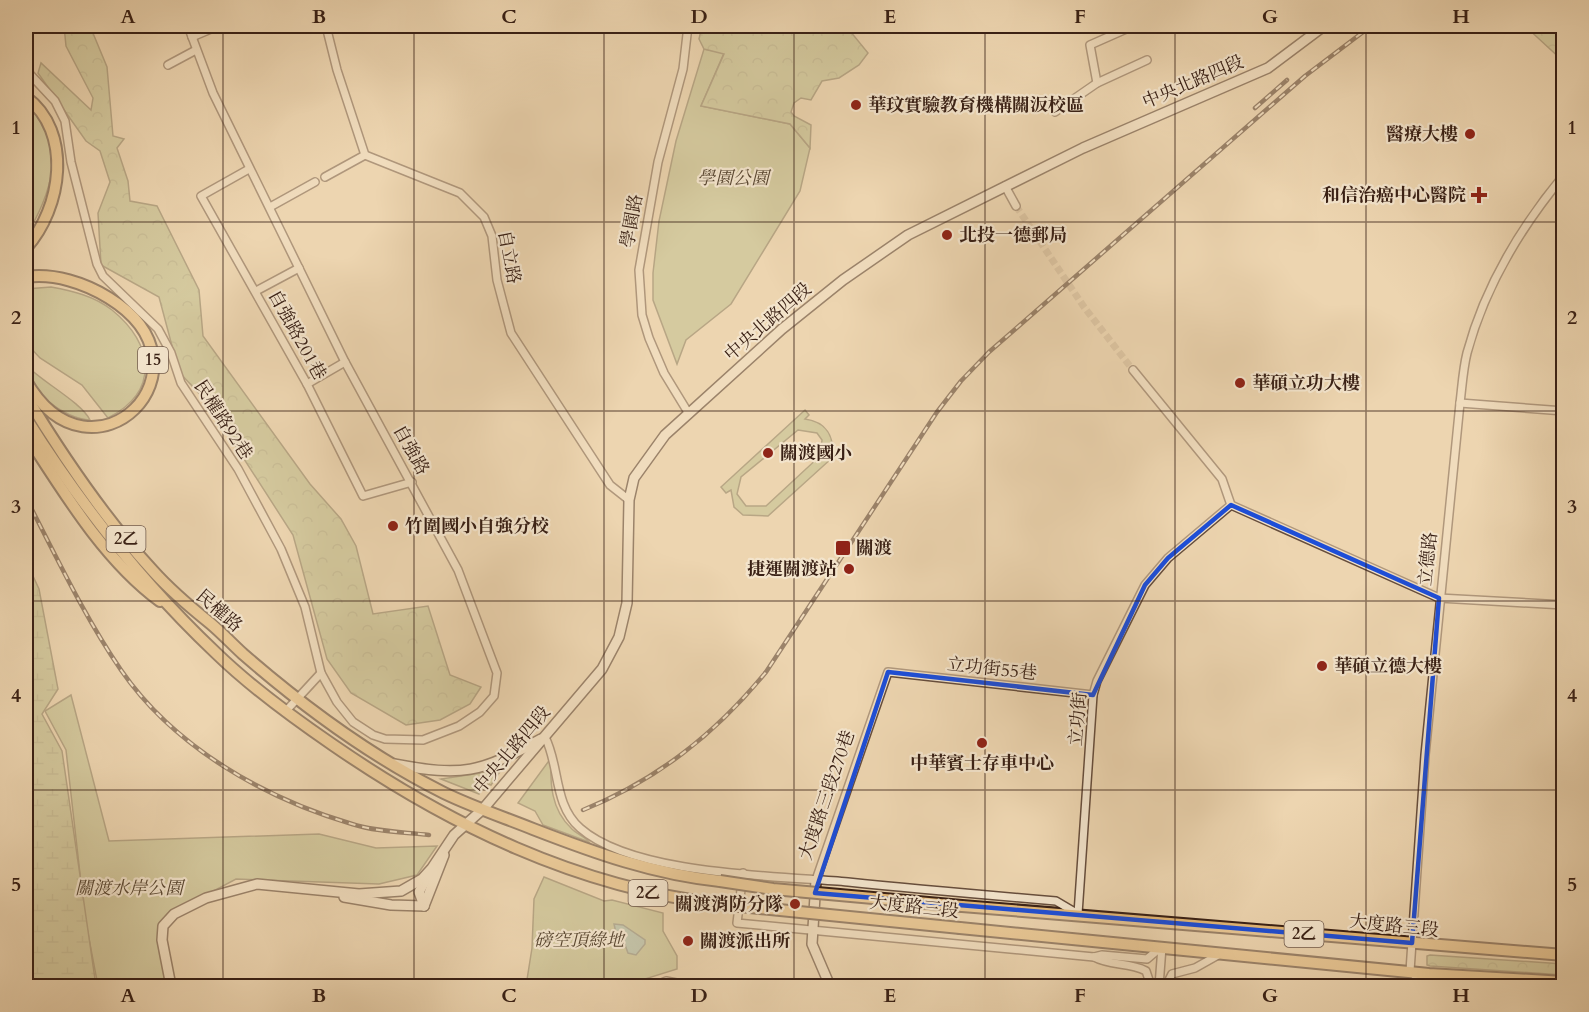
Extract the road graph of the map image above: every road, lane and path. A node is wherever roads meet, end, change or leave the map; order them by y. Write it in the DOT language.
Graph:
graph roads {
  1 [pos="188,26"];
  2 [pos="218,26"];
  3 [pos="326,26"];
  4 [pos="688,26"];
  5 [pos="1132,26"];
  6 [pos="1324,26"];
  7 [pos="192,37"];
  8 [pos="196,50"];
  9 [pos="1148,60"];
  10 [pos="168,65"];
  11 [pos="26,70"];
  12 [pos="1097,83"];
  13 [pos="26,97"];
  14 [pos="1054,112"];
  15 [pos="365,155"];
  16 [pos="249,169"];
  17 [pos="1563,175"];
  18 [pos="325,177"];
  19 [pos="315,182"];
  20 [pos="1005,186"];
  21 [pos="1016,206"];
  22 [pos="270,207"];
  23 [pos="26,248"];
  24 [pos="299,268"];
  25 [pos="26,278"];
  26 [pos="256,291"];
  27 [pos="345,362"];
  28 [pos="1133,370"];
  29 [pos="26,381"];
  30 [pos="307,384"];
  31 [pos="26,396"];
  32 [pos="1460,403"];
  33 [pos="1563,411"];
  34 [pos="688,414"];
  35 [pos="26,418"];
  36 [pos="26,434"];
  37 [pos="51,448"];
  38 [pos="412,482"];
  39 [pos="629,500"];
  40 [pos="1231,505"];
  41 [pos="1439,598"];
  42 [pos="1563,605"];
  43 [pos="175,612"];
  44 [pos="888,672"];
  45 [pos="321,674"];
  46 [pos="1093,695"];
  47 [pos="297,698"];
  48 [pos="285,712"];
  49 [pos="545,737"];
  50 [pos="390,763"];
  51 [pos="445,794"];
  52 [pos="431,808"];
  53 [pos="483,810"];
  54 [pos="464,825"];
  55 [pos="449,840"];
  56 [pos="432,868"];
  57 [pos="743,873"];
  58 [pos="816,880"];
  59 [pos="321,891"];
  60 [pos="424,906"];
  61 [pos="1077,914"];
  62 [pos="812,931"];
  63 [pos="1412,943"];
  64 [pos="1162,946"];
  65 [pos="1220,954"];
  66 [pos="1563,955"];
  67 [pos="1094,957"];
  68 [pos="1410,971"];
  69 [pos="1562,982"];
  70 [pos="171,987"];
  71 [pos="654,987"];
  72 [pos="692,987"];
  73 [pos="830,987"];
  74 [pos="1151,987"];
  75 [pos="1159,987"];
  76 [pos="1166,987"];
  77 [pos="1472,987"];
  1 -- 7 [label="street, 自強路"];
  2 -- 7 [label="street"];
  3 -- 15 [label="street"];
  4 -- 34 [label="street, 學園路"];
  5 -- 12 [label="street"];
  6 -- 20 [label="street, 中央北路四段"];
  7 -- 8 [label="street, 自強路"];
  8 -- 10 [label="street"];
  8 -- 16 [label="street, 自強路"];
  9 -- 12 [label="street"];
  11 -- 45 [label="street, 民權路92巷"];
  12 -- 14 [label="street"];
  13 -- 23 [label="main road"];
  15 -- 18 [label="street"];
  15 -- 39 [label="street, 自立路"];
  16 -- 22 [label="street, 自強路"];
  16 -- 26 [label="street, 自強路201巷"];
  17 -- 32 [label="street, 立德路"];
  19 -- 22 [label="street"];
  20 -- 21 [label="street"];
  20 -- 34 [label="street, 中央北路四段"];
  22 -- 24 [label="street, 自強路"];
  24 -- 26 [label="street"];
  24 -- 27 [label="street, 自強路"];
  25 -- 29 [label="main road, 15"];
  26 -- 30 [label="street, 自強路201巷"];
  27 -- 30 [label="street"];
  27 -- 38 [label="street, 自強路"];
  28 -- 40 [label="street"];
  30 -- 38 [label="street, 自強路201巷"];
  31 -- 37 [label="main road, 民權路 / 2乙"];
  32 -- 33 [label="street"];
  32 -- 41 [label="street, 立德路"];
  34 -- 39 [label="street, 中央北路四段"];
  35 -- 37 [label="main road, 民權路 / 2乙"];
  36 -- 43 [label="main road"];
  37 -- 43 [label="main road, 民權路 / 2乙"];
  37 -- 47 [label="main road, 民權路 / 2乙"];
  38 -- 45 [label="street, 自強路"];
  39 -- 49 [label="street, 中央北路四段"];
  40 -- 41 [label="street"];
  40 -- 46 [label="street, 立功街"];
  41 -- 42 [label="street"];
  41 -- 63 [label="street, 立德路"];
  43 -- 48 [label="main road, 民權路 / 2乙"];
  44 -- 46 [label="street, 立功街55巷"];
  44 -- 58 [label="street, 大度路三段270巷"];
  45 -- 47 [label="street"];
  46 -- 61 [label="street, 立功街"];
  47 -- 48 [label="street"];
  47 -- 50 [label="main road, 民權路 / 2乙"];
  48 -- 52 [label="main road, 民權路 / 2乙"];
  49 -- 50 [label="street"];
  49 -- 53 [label="street, 中央北路四段"];
  49 -- 57 [label="street, 大度路三段"];
  50 -- 51 [label="main road, 民權路 / 2乙"];
  51 -- 53 [label="main road, 大度路三段 / 2乙"];
  52 -- 54 [label="main road, 大度路三段 / 2乙"];
  53 -- 54 [label="street, 中央北路四段"];
  53 -- 61 [label="main road, 大度路三段 / 2乙, bridge"];
  54 -- 55 [label="street, 中央北路四段"];
  54 -- 64 [label="main road, 大度路三段 / 2乙, bridge"];
  55 -- 56 [label="street"];
  55 -- 60 [label="street"];
  56 -- 59 [label="street"];
  56 -- 60 [label="street"];
  57 -- 58 [label="street, 大度路三段"];
  57 -- 62 [label="street, 大度路三段"];
  58 -- 61 [label="street, 大度路三段"];
  58 -- 62 [label="street, 大度路三段270巷"];
  59 -- 60 [label="street"];
  59 -- 70 [label="street"];
  61 -- 63 [label="main road, 大度路三段 / 2乙"];
  62 -- 67 [label="street, 大度路三段"];
  62 -- 73 [label="street, 大度路三段270巷"];
  63 -- 66 [label="main road, 大度路三段 / 2乙"];
  63 -- 68 [label="street, 立德路"];
  64 -- 65 [label="main road, 大度路三段 / 2乙"];
  64 -- 67 [label="street"];
  64 -- 75 [label="street"];
  65 -- 68 [label="main road, 大度路三段 / 2乙"];
  65 -- 76 [label="street"];
  67 -- 74 [label="street"];
  68 -- 69 [label="main road, 大度路三段 / 2乙"];
  68 -- 77 [label="street, 大度路三段"];
  71 -- 72 [label="street"];
}
